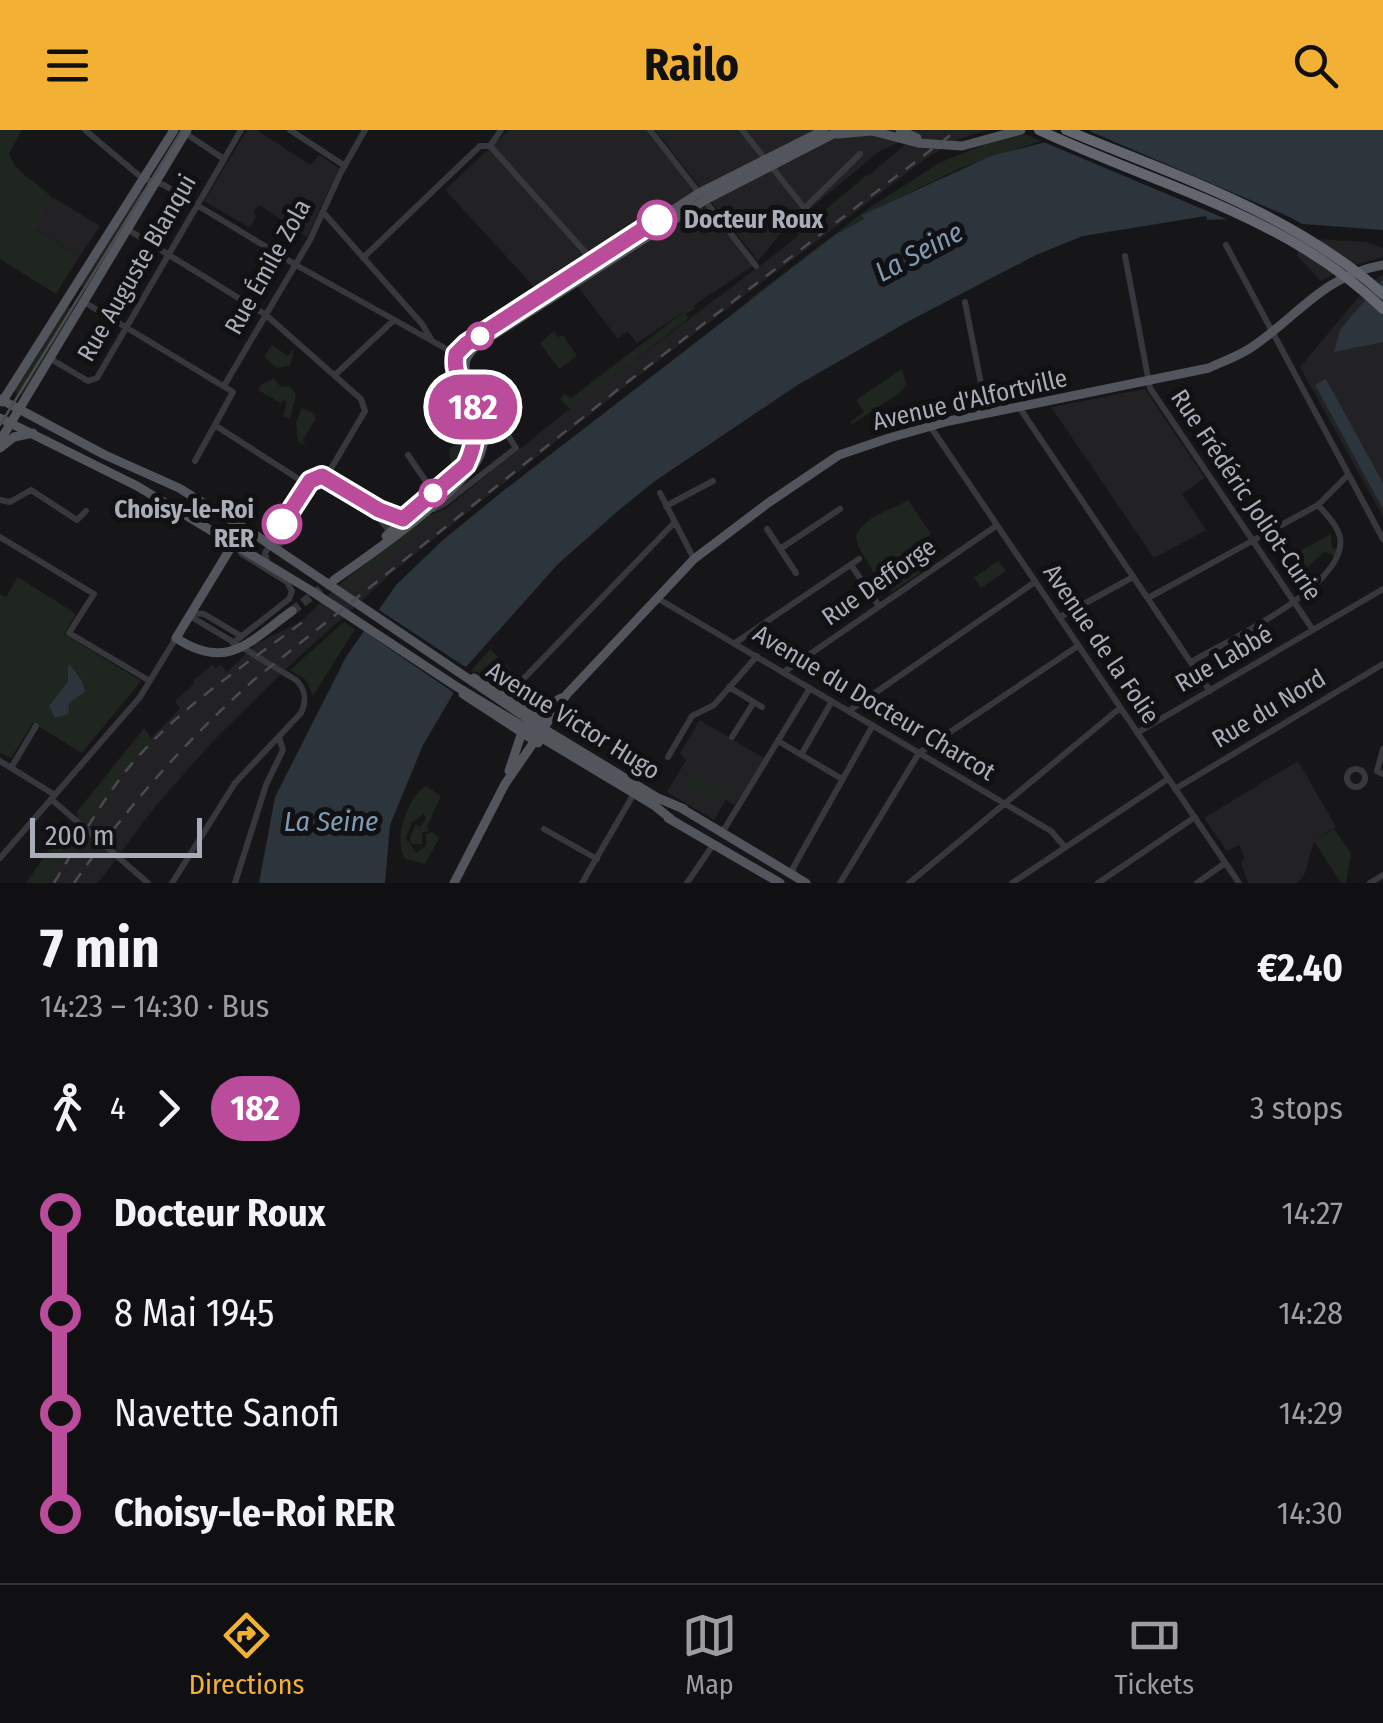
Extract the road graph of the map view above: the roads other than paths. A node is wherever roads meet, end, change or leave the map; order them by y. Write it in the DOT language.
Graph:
graph roads {
  1 [pos="85,130"];
  2 [pos="241,130"];
  3 [pos="290,130"];
  4 [pos="365,130"];
  5 [pos="501,130"];
  6 [pos="650,130"];
  7 [pos="742,130"];
  8 [pos="900,130"];
  9 [pos="997,130"];
  10 [pos="1021,130"];
  11 [pos="1039,130"];
  12 [pos="1066,130"];
  13 [pos="182,131"];
  14 [pos="833,131"];
  15 [pos="871,131"];
  16 [pos="920,141"];
  17 [pos="944,144"];
  18 [pos="490,146"];
  19 [pos="860,154"];
  20 [pos="224,159"];
  21 [pos="769,163"];
  22 [pos="345,166"];
  23 [pos="142,178"];
  24 [pos="157,182"];
  25 [pos="702,196"];
  26 [pos="198,206"];
  27 [pos="805,208"];
  28 [pos="322,212"];
  29 [pos="812,218"];
  30 [pos="128,230"];
  31 [pos="1226,245"];
  32 [pos="168,255"];
  33 [pos="1125,256"];
  34 [pos="363,258"];
  35 [pos="594,262"];
  36 [pos="1383,265"];
  37 [pos="756,266"];
  38 [pos="294,268"];
  39 [pos="1383,294"];
  40 [pos="83,301"];
  41 [pos="965,302"];
  42 [pos="1383,309"];
  43 [pos="266,315"];
  44 [pos="394,320"];
  45 [pos="126,328"];
  46 [pos="1272,331"];
  47 [pos="432,340"];
  48 [pos="48,358"];
  49 [pos="458,359"];
  50 [pos="335,375"];
  51 [pos="468,378"];
  52 [pos="1148,380"];
  53 [pos="224,386"];
  54 [pos="30,389"];
  55 [pos="1,401"];
  56 [pos="1019,407"];
  57 [pos="987,414"];
  58 [pos="16,415"];
  59 [pos="0,418"];
  60 [pos="47,422"];
  61 [pos="216,426"];
  62 [pos="930,426"];
  63 [pos="34,433"];
  64 [pos="0,444"];
  65 [pos="408,455"];
  66 [pos="195,461"];
  67 [pos="1348,475"];
  68 [pos="326,476"];
  69 [pos="713,481"];
  70 [pos="426,482"];
  71 [pos="310,487"];
  72 [pos="440,488"];
  73 [pos="660,492"];
  74 [pos="425,499"];
  75 [pos="2,501"];
  76 [pos="1318,505"];
  77 [pos="666,506"];
  78 [pos="840,510"];
  79 [pos="86,511"];
  80 [pos="423,512"];
  81 [pos="755,512"];
  82 [pos="406,522"];
  83 [pos="674,523"];
  84 [pos="996,526"];
  85 [pos="392,534"];
  86 [pos="0,537"];
  87 [pos="1383,539"];
  88 [pos="1252,541"];
  89 [pos="235,546"];
  90 [pos="273,548"];
  91 [pos="780,550"];
  92 [pos="694,559"];
  93 [pos="859,560"];
  94 [pos="851,565"];
  95 [pos="271,567"];
  96 [pos="796,573"];
  97 [pos="1133,577"];
  98 [pos="334,580"];
  99 [pos="1035,582"];
  100 [pos="1383,589"];
  101 [pos="657,598"];
  102 [pos="1148,598"];
  103 [pos="1294,601"];
  104 [pos="879,606"];
  105 [pos="292,611"];
  106 [pos="191,614"];
  107 [pos="1059,617"];
  108 [pos="1313,630"];
  109 [pos="241,636"];
  110 [pos="176,638"];
  111 [pos="735,644"];
  112 [pos="1078,646"];
  113 [pos="221,654"];
  114 [pos="756,656"];
  115 [pos="1191,662"];
  116 [pos="1383,664"];
  117 [pos="784,672"];
  118 [pos="462,673"];
  119 [pos="150,681"];
  120 [pos="454,685"];
  121 [pos="729,688"];
  122 [pos="810,688"];
  123 [pos="1210,691"];
  124 [pos="567,694"];
  125 [pos="506,697"];
  126 [pos="832,701"];
  127 [pos="754,702"];
  128 [pos="762,707"];
  129 [pos="1120,708"];
  130 [pos="849,711"];
  131 [pos="532,714"];
  132 [pos="546,724"];
  133 [pos="873,725"];
  134 [pos="36,726"];
  135 [pos="1137,733"];
  136 [pos="521,734"];
  137 [pos="279,736"];
  138 [pos="732,737"];
  139 [pos="778,740"];
  140 [pos="535,741"];
  141 [pos="1383,749"];
  142 [pos="919,753"];
  143 [pos="801,755"];
  144 [pos="668,757"];
  145 [pos="0,761"];
  146 [pos="11,768"];
  147 [pos="1380,772"];
  148 [pos="1364,776"];
  149 [pos="1168,779"];
  150 [pos="843,780"];
  151 [pos="505,784"];
  152 [pos="1175,789"];
  153 [pos="53,797"];
  154 [pos="632,797"];
  155 [pos="656,802"];
  156 [pos="1005,804"];
  157 [pos="684,809"];
  158 [pos="1195,818"];
  159 [pos="671,820"];
  160 [pos="544,828"];
  161 [pos="720,831"];
  162 [pos="713,845"];
  163 [pos="1065,847"];
  164 [pos="0,858"];
  165 [pos="596,858"];
  166 [pos="1226,863"];
  167 [pos="1383,875"];
  168 [pos="795,876"];
  169 [pos="148,883"];
  170 [pos="172,883"];
  171 [pos="235,883"];
  172 [pos="454,883"];
  173 [pos="582,883"];
  174 [pos="688,883"];
  175 [pos="780,883"];
  176 [pos="806,883"];
  177 [pos="840,883"];
  178 [pos="909,883"];
  179 [pos="1012,883"];
  180 [pos="1098,883"];
  181 [pos="1196,883"];
  182 [pos="1239,883"];
  183 [pos="1370,883"];
  1 -- 23 [label="street"];
  2 -- 20 [label="street, Rue Auguste Blanqui"];
  3 -- 22 [label="street"];
  4 -- 22 [label="street, Rue Émile Zola"];
  5 -- 18 [label="street"];
  6 -- 25 [label="street"];
  7 -- 21 [label="street"];
  8 -- 16 [label="main road"];
  9 -- 17 [label="main road"];
  10 -- 17 [label="main road"];
  11 -- 42 [label="highway"];
  12 -- 39 [label="highway"];
  13 -- 20 [label="street"];
  13 -- 23 [label="main road"];
  13 -- 24 [label="main road"];
  14 -- 15 [label="main road"];
  14 -- 21 [label="main road"];
  15 -- 16 [label="main road"];
  16 -- 17 [label="main road"];
  18 -- 34 [label="street"];
  18 -- 35 [label="street"];
  19 -- 27 [label="street"];
  20 -- 26 [label="street, Rue Auguste Blanqui"];
  21 -- 25 [label="main road"];
  21 -- 27 [label="street"];
  22 -- 28 [label="street, Rue Émile Zola"];
  23 -- 24 [label="street"];
  23 -- 55 [label="main road"];
  24 -- 26 [label="street"];
  24 -- 30 [label="main road"];
  25 -- 35 [label="main road"];
  25 -- 37 [label="street"];
  25 -- 49 [label="main road"];
  26 -- 32 [label="street, Rue Auguste Blanqui"];
  26 -- 38 [label="street"];
  27 -- 29 [label="street"];
  28 -- 34 [label="street"];
  28 -- 38 [label="street, Rue Émile Zola"];
  30 -- 32 [label="street"];
  30 -- 40 [label="main road"];
  31 -- 46 [label="street"];
  32 -- 43 [label="street"];
  32 -- 45 [label="street, Rue Auguste Blanqui"];
  33 -- 52 [label="street, Rue Frédéric Joliot-Curie"];
  34 -- 47 [label="street"];
  35 -- 49 [label="main road"];
  36 -- 46 [label="main road, Avenue d'Alfortville"];
  38 -- 43 [label="street, Rue Émile Zola"];
  38 -- 44 [label="street"];
  40 -- 45 [label="street"];
  40 -- 48 [label="main road"];
  41 -- 57 [label="street"];
  43 -- 50 [label="street"];
  43 -- 53 [label="street, Rue Émile Zola"];
  44 -- 47 [label="street"];
  44 -- 50 [label="street"];
  45 -- 48 [label="street, Rue Auguste Blanqui"];
  45 -- 53 [label="street"];
  46 -- 52 [label="main road, Avenue d'Alfortville"];
  46 -- 67 [label="street"];
  47 -- 49 [label="street"];
  48 -- 54 [label="main road"];
  49 -- 51 [label="main road"];
  49 -- 72 [label="main road"];
  50 -- 68 [label="street"];
  51 -- 80 [label="main road"];
  51 -- 80 [label="street"];
  52 -- 56 [label="main road, Avenue d'Alfortville"];
  52 -- 88 [label="street, Rue Frédéric Joliot-Curie"];
  53 -- 61 [label="street, Rue Émile Zola"];
  54 -- 58 [label="main road"];
  54 -- 60 [label="main road"];
  55 -- 58 [label="main road"];
  56 -- 57 [label="main road, Avenue d'Alfortville"];
  56 -- 97 [label="street"];
  57 -- 62 [label="main road, Avenue d'Alfortville"];
  58 -- 59 [label="main road"];
  58 -- 60 [label="main road"];
  58 -- 63 [label="main road"];
  58 -- 64 [label="main road"];
  60 -- 90 [label="main road"];
  61 -- 66 [label="street"];
  61 -- 71 [label="street"];
  62 -- 81 [label="main road, Avenue d'Alfortville"];
  62 -- 84 [label="street, Avenue de la Folie"];
  63 -- 64 [label="main road"];
  63 -- 89 [label="main road"];
  65 -- 70 [label="street"];
  67 -- 76 [label="street"];
  67 -- 87 [label="street"];
  68 -- 71 [label="street"];
  68 -- 82 [label="street"];
  69 -- 77 [label="street"];
  70 -- 72 [label="street"];
  70 -- 74 [label="street"];
  71 -- 85 [label="street"];
  71 -- 90 [label="street"];
  72 -- 74 [label="main road"];
  73 -- 77 [label="street"];
  74 -- 82 [label="main road"];
  75 -- 79 [label="street"];
  76 -- 88 [label="street"];
  76 -- 103 [label="street"];
  77 -- 83 [label="street"];
  78 -- 91 [label="street"];
  80 -- 82 [label="main road"];
  81 -- 91 [label="street"];
  81 -- 92 [label="main road, Avenue d'Alfortville"];
  82 -- 85 [label="main road"];
  83 -- 92 [label="street"];
  83 -- 125 [label="street"];
  84 -- 99 [label="street, Avenue de la Folie"];
  84 -- 104 [label="street, Rue Defforge"];
  85 -- 98 [label="main road"];
  86 -- 119 [label="street"];
  88 -- 102 [label="street"];
  88 -- 103 [label="street, Rue Frédéric Joliot-Curie"];
  89 -- 95 [label="main road"];
  89 -- 106 [label="main road"];
  89 -- 109 [label="street"];
  90 -- 95 [label="street"];
  90 -- 118 [label="main road"];
  91 -- 96 [label="street"];
  92 -- 101 [label="main road, Avenue d'Alfortville"];
  93 -- 94 [label="street"];
  94 -- 104 [label="street"];
  94 -- 111 [label="street"];
  95 -- 120 [label="main road"];
  97 -- 102 [label="street"];
  97 -- 107 [label="street"];
  99 -- 107 [label="street, Avenue de la Folie"];
  99 -- 130 [label="street"];
  100 -- 108 [label="street, Rue Labbé"];
  101 -- 111 [label="street, Avenue du Docteur Charcot"];
  101 -- 124 [label="main road, Avenue d'Alfortville"];
  102 -- 115 [label="street"];
  103 -- 108 [label="street, Rue Frédéric Joliot-Curie"];
  103 -- 115 [label="street"];
  104 -- 117 [label="street, Rue Defforge"];
  105 -- 113 [label="main road"];
  106 -- 109 [label="street"];
  106 -- 110 [label="main road"];
  106 -- 137 [label="street"];
  107 -- 112 [label="street, Avenue de la Folie"];
  108 -- 123 [label="street, Rue Labbé"];
  109 -- 113 [label="street"];
  110 -- 113 [label="main road"];
  110 -- 119 [label="street"];
  111 -- 114 [label="street, Avenue du Docteur Charcot"];
  112 -- 129 [label="street, Avenue de la Folie"];
  112 -- 142 [label="street"];
  114 -- 117 [label="street, Avenue du Docteur Charcot"];
  114 -- 121 [label="street"];
  115 -- 123 [label="street"];
  116 -- 152 [label="street, Rue du Nord"];
  117 -- 122 [label="street, Avenue du Docteur Charcot"];
  118 -- 125 [label="main road, Avenue Victor Hugo"];
  118 -- 155 [label="main road, Avenue Victor Hugo"];
  119 -- 153 [label="street"];
  120 -- 136 [label="main road, Avenue Victor Hugo"];
  120 -- 155 [label="main road, Avenue Victor Hugo"];
  121 -- 127 [label="street"];
  121 -- 144 [label="street"];
  122 -- 126 [label="street, Avenue du Docteur Charcot"];
  122 -- 139 [label="street"];
  123 -- 135 [label="street, Rue Labbé"];
  124 -- 131 [label="main road, Avenue d'Alfortville"];
  124 -- 132 [label="main road, Avenue d'Alfortville"];
  125 -- 131 [label="main road, Avenue Victor Hugo"];
  126 -- 130 [label="street, Avenue du Docteur Charcot"];
  126 -- 143 [label="street"];
  127 -- 128 [label="street"];
  127 -- 138 [label="street"];
  129 -- 135 [label="street, Avenue de la Folie"];
  129 -- 156 [label="street"];
  130 -- 133 [label="street, Avenue du Docteur Charcot"];
  131 -- 132 [label="main road, Avenue Victor Hugo"];
  131 -- 136 [label="main road"];
  132 -- 140 [label="main road, Avenue d'Alfortville"];
  132 -- 157 [label="main road, Avenue Victor Hugo"];
  133 -- 142 [label="street, Avenue du Docteur Charcot"];
  133 -- 150 [label="street"];
  134 -- 146 [label="street"];
  135 -- 149 [label="street, Avenue de la Folie"];
  136 -- 140 [label="main road, Avenue Victor Hugo"];
  136 -- 151 [label="main road"];
  137 -- 170 [label="street"];
  137 -- 171 [label="street"];
  139 -- 143 [label="street"];
  139 -- 161 [label="street"];
  140 -- 151 [label="main road, Avenue d'Alfortville"];
  140 -- 154 [label="main road, Avenue Victor Hugo"];
  141 -- 147 [label="street"];
  142 -- 156 [label="street, Avenue du Docteur Charcot"];
  142 -- 177 [label="street"];
  143 -- 150 [label="street"];
  145 -- 146 [label="street"];
  146 -- 153 [label="street"];
  147 -- 148 [label="street"];
  149 -- 152 [label="street, Avenue de la Folie"];
  149 -- 163 [label="street"];
  150 -- 168 [label="street"];
  151 -- 172 [label="main road"];
  152 -- 158 [label="street, Avenue de la Folie"];
  153 -- 164 [label="street"];
  153 -- 169 [label="street"];
  154 -- 159 [label="main road, Avenue Victor Hugo"];
  154 -- 165 [label="street"];
  155 -- 157 [label="main road, Avenue Victor Hugo"];
  155 -- 159 [label="main road, Avenue Victor Hugo"];
  156 -- 163 [label="street, Avenue du Docteur Charcot"];
  156 -- 178 [label="street"];
  157 -- 161 [label="main road, Avenue Victor Hugo"];
  158 -- 166 [label="street, Avenue de la Folie"];
  158 -- 180 [label="street"];
  159 -- 162 [label="main road, Avenue Victor Hugo"];
  160 -- 165 [label="street"];
  161 -- 168 [label="main road, Avenue Victor Hugo"];
  162 -- 174 [label="street"];
  162 -- 175 [label="main road, Avenue Victor Hugo"];
  163 -- 179 [label="street"];
  165 -- 173 [label="street"];
  166 -- 181 [label="street"];
  166 -- 182 [label="street, Avenue de la Folie"];
  167 -- 183 [label="street"];
  168 -- 176 [label="main road, Avenue Victor Hugo"];
}
